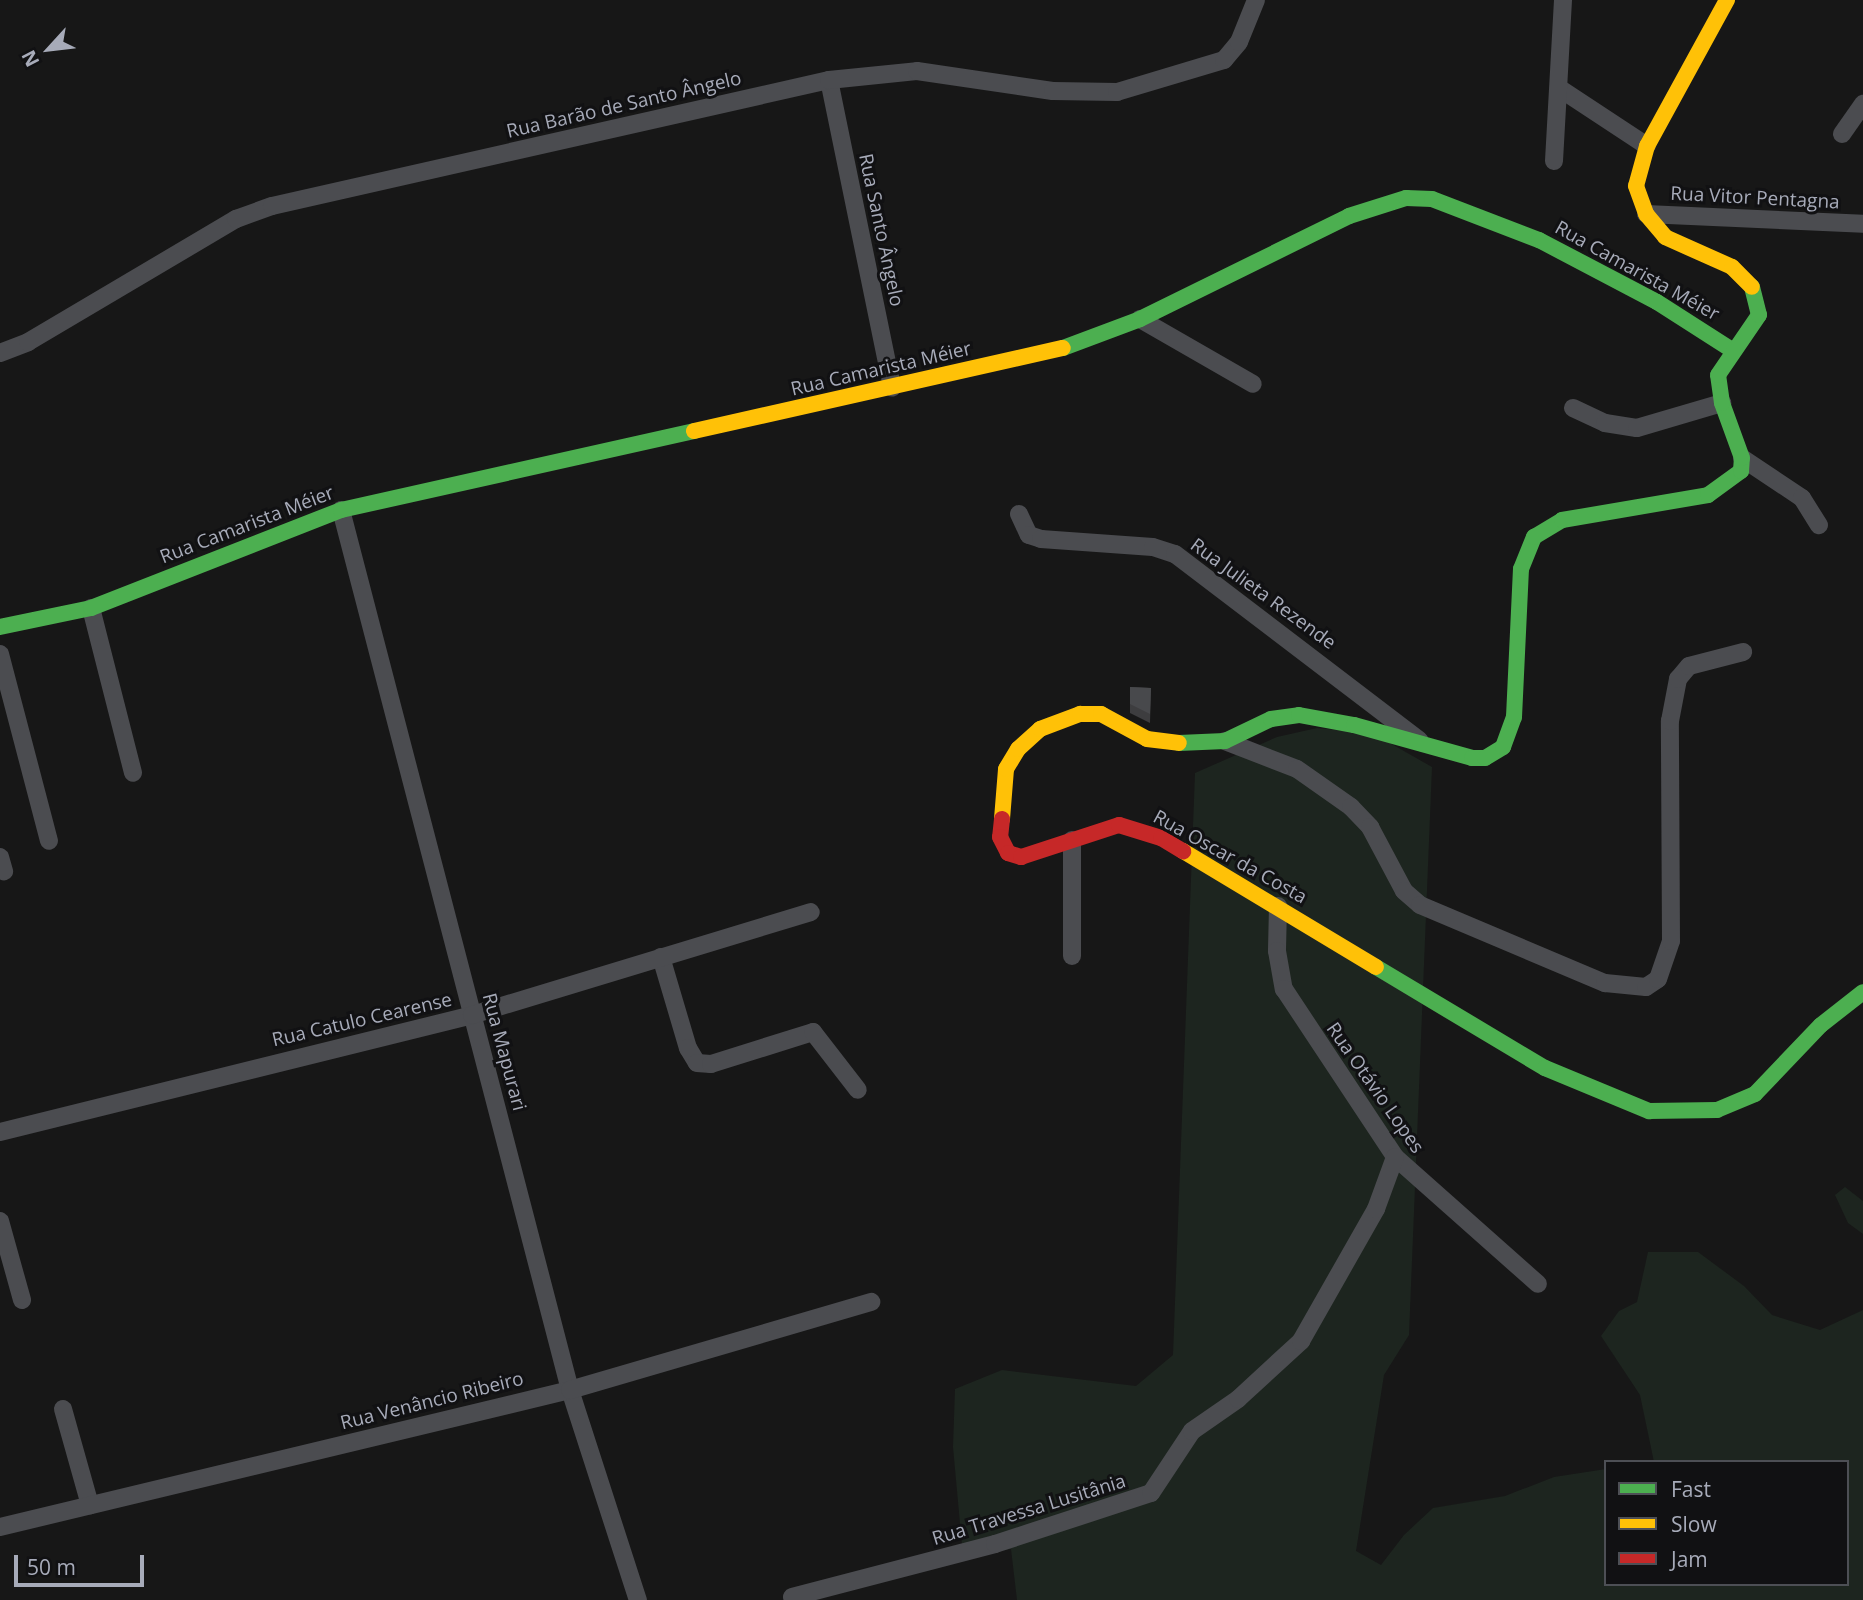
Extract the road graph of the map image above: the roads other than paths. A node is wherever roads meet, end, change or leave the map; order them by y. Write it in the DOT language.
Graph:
graph roads {
  1 [pos="1256,0"];
  2 [pos="1563,0"];
  3 [pos="1727,0"];
  4 [pos="829,80"];
  5 [pos="1559,88"];
  6 [pos="1863,104"];
  7 [pos="1842,134"];
  8 [pos="1647,146"];
  9 [pos="1553,161"];
  10 [pos="1646,214"];
  11 [pos="1863,224"];
  12 [pos="1140,319"];
  13 [pos="1732,349"];
  14 [pos="0,353"];
  15 [pos="1253,384"];
  16 [pos="892,388"];
  17 [pos="1722,403"];
  18 [pos="1573,408"];
  19 [pos="1742,458"];
  20 [pos="341,510"];
  21 [pos="1019,514"];
  22 [pos="1819,525"];
  23 [pos="91,608"];
  24 [pos="0,627"];
  25 [pos="1744,652"];
  26 [pos="0,654"];
  27 [pos="1225,741"];
  28 [pos="1427,747"];
  29 [pos="133,773"];
  30 [pos="1072,840"];
  31 [pos="49,841"];
  32 [pos="1278,906"];
  33 [pos="811,912"];
  34 [pos="1072,956"];
  35 [pos="661,957"];
  36 [pos="1863,992"];
  37 [pos="472,1015"];
  38 [pos="858,1090"];
  39 [pos="0,1132"];
  40 [pos="1395,1157"];
  41 [pos="0,1221"];
  42 [pos="1538,1284"];
  43 [pos="22,1300"];
  44 [pos="870,1301"];
  45 [pos="570,1390"];
  46 [pos="63,1409"];
  47 [pos="90,1505"];
  48 [pos="0,1527"];
  49 [pos="792,1597"];
  50 [pos="638,1600"];
  1 -- 4 [label="street, Rua Barão de Santo Ângelo"];
  2 -- 5 [label="street"];
  3 -- 8 [label="street"];
  4 -- 14 [label="street, Rua Barão de Santo Ângelo"];
  4 -- 16 [label="street, Rua Santo Ângelo"];
  5 -- 8 [label="street"];
  5 -- 9 [label="street"];
  6 -- 7 [label="street"];
  8 -- 10 [label="street"];
  10 -- 11 [label="street, Rua Vitor Pentagna"];
  10 -- 13 [label="street"];
  12 -- 13 [label="street, Rua Camarista Méier"];
  12 -- 15 [label="street"];
  12 -- 16 [label="street, Rua Camarista Méier"];
  13 -- 17 [label="street"];
  16 -- 20 [label="street, Rua Camarista Méier"];
  17 -- 18 [label="street"];
  17 -- 19 [label="street"];
  19 -- 22 [label="street"];
  19 -- 28 [label="street, Rua Oscar da Costa"];
  20 -- 23 [label="street, Rua Camarista Méier"];
  20 -- 37 [label="street, Rua Mapurari"];
  21 -- 28 [label="street, Rua Julieta Rezende"];
  23 -- 24 [label="street, Rua Camarista Méier"];
  23 -- 29 [label="street"];
  25 -- 27 [label="street"];
  26 -- 31 [label="street"];
  27 -- 28 [label="street, Rua Oscar da Costa"];
  27 -- 30 [label="street, Rua Oscar da Costa"];
  30 -- 32 [label="street, Rua Oscar da Costa"];
  30 -- 34 [label="street"];
  32 -- 36 [label="street, Rua Oscar da Costa"];
  32 -- 40 [label="street, Rua Otávio Lopes"];
  33 -- 35 [label="street, Rua Catulo Cearense"];
  35 -- 37 [label="street, Rua Catulo Cearense"];
  35 -- 38 [label="street"];
  37 -- 39 [label="street, Rua Catulo Cearense"];
  37 -- 45 [label="street, Rua Mapurari"];
  40 -- 42 [label="street, Rua Otávio Lopes"];
  40 -- 49 [label="street, Rua Travessa Lusitânia"];
  41 -- 43 [label="street"];
  44 -- 45 [label="street, Rua Venâncio Ribeiro"];
  45 -- 47 [label="street, Rua Venâncio Ribeiro"];
  45 -- 50 [label="street, Rua Mapurari"];
  46 -- 47 [label="street"];
  47 -- 48 [label="street, Rua Venâncio Ribeiro"];
}
